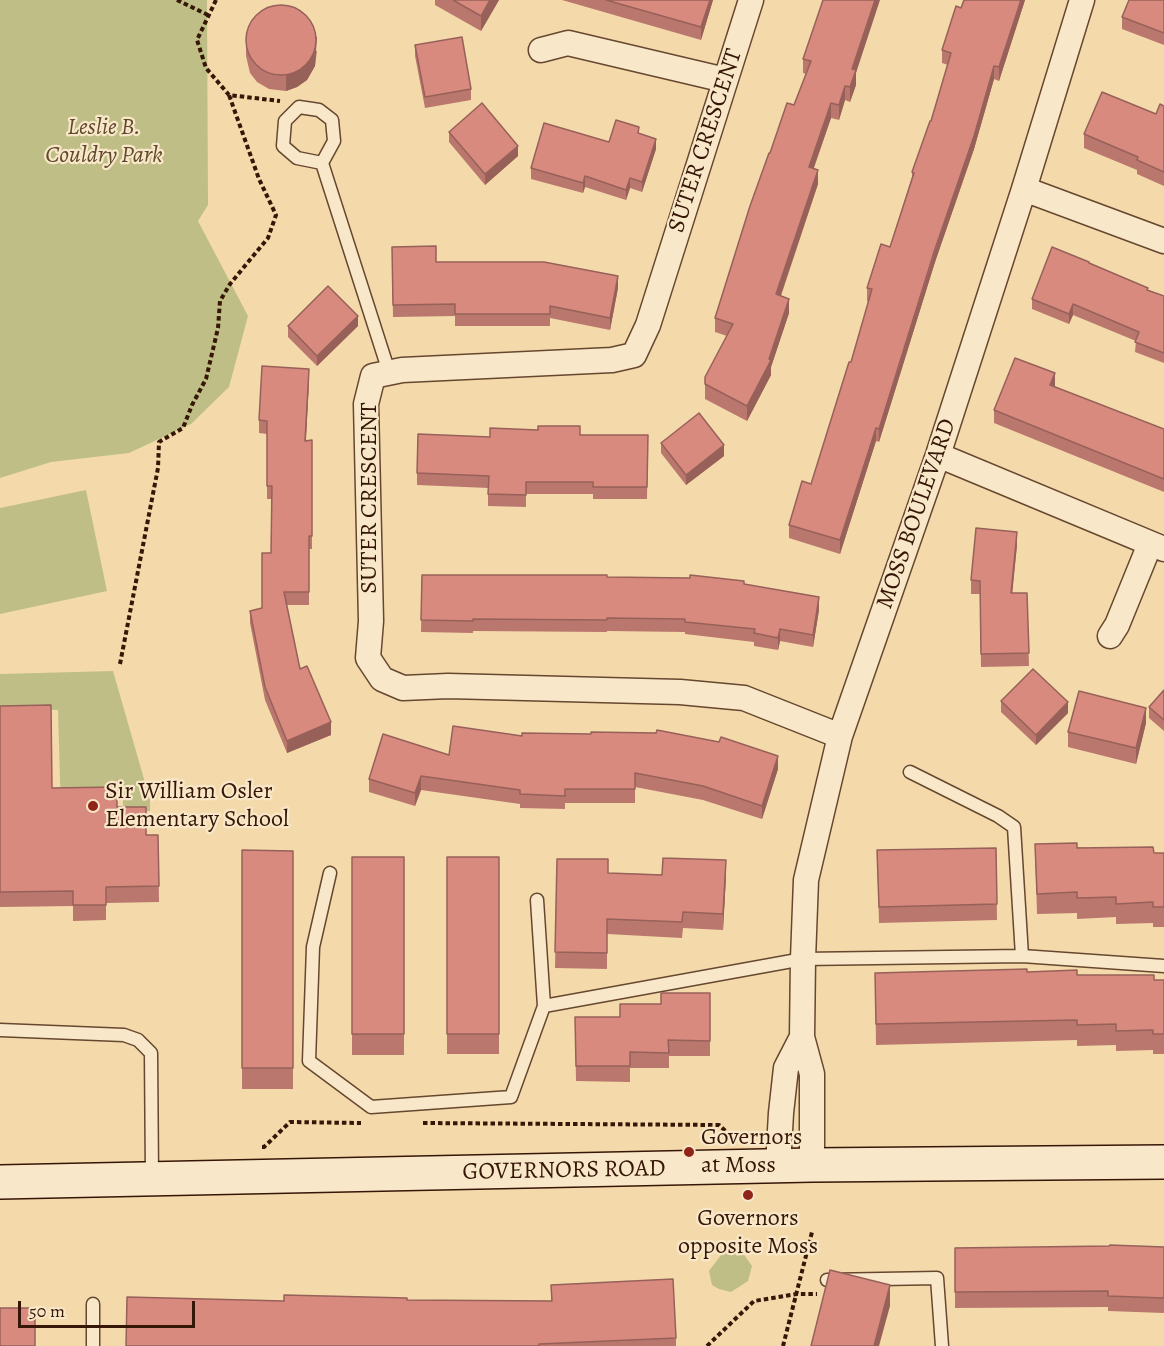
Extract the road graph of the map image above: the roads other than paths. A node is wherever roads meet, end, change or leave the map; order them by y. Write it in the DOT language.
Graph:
graph roads {
  1 [pos="751,0"];
  2 [pos="1082,0"];
  3 [pos="542,50"];
  4 [pos="725,80"];
  5 [pos="322,163"];
  6 [pos="1024,189"];
  7 [pos="1164,241"];
  8 [pos="389,372"];
  9 [pos="938,455"];
  10 [pos="1157,546"];
  11 [pos="1110,636"];
  12 [pos="840,736"];
  13 [pos="910,772"];
  14 [pos="330,873"];
  15 [pos="537,900"];
  16 [pos="1022,956"];
  17 [pos="803,959"];
  18 [pos="1164,966"];
  19 [pos="543,1006"];
  20 [pos="0,1030"];
  21 [pos="802,1036"];
  22 [pos="1164,1162"];
  23 [pos="812,1165"];
  24 [pos="778,1166"];
  25 [pos="152,1179"];
  26 [pos="0,1182"];
  27 [pos="827,1280"];
  28 [pos="93,1304"];
  29 [pos="93,1346"];
  30 [pos="942,1346"];
  1 -- 4 [label="street, SUTER CRESCENT"];
  2 -- 6 [label="street, MOSS BOULEVARD"];
  3 -- 4 [label="street"];
  4 -- 8 [label="street, SUTER CRESCENT"];
  5 -- 5 [label="lane"];
  5 -- 8 [label="lane"];
  6 -- 7 [label="street"];
  6 -- 9 [label="street, MOSS BOULEVARD"];
  8 -- 12 [label="street, SUTER CRESCENT"];
  9 -- 10 [label="street"];
  9 -- 12 [label="street, MOSS BOULEVARD"];
  10 -- 11 [label="street"];
  12 -- 17 [label="street, MOSS BOULEVARD"];
  13 -- 16 [label="lane"];
  14 -- 19 [label="lane"];
  15 -- 19 [label="lane"];
  16 -- 17 [label="lane"];
  16 -- 18 [label="lane"];
  17 -- 19 [label="lane"];
  17 -- 21 [label="street, MOSS BOULEVARD"];
  20 -- 25 [label="lane"];
  21 -- 23 [label="street, MOSS BOULEVARD"];
  21 -- 24 [label="street, MOSS BOULEVARD"];
  22 -- 23 [label="main road, GOVERNORS ROAD"];
  23 -- 24 [label="main road, GOVERNORS ROAD"];
  24 -- 25 [label="main road, GOVERNORS ROAD"];
  25 -- 26 [label="main road, GOVERNORS ROAD"];
  27 -- 30 [label="lane"];
  28 -- 29 [label="lane"];
}
